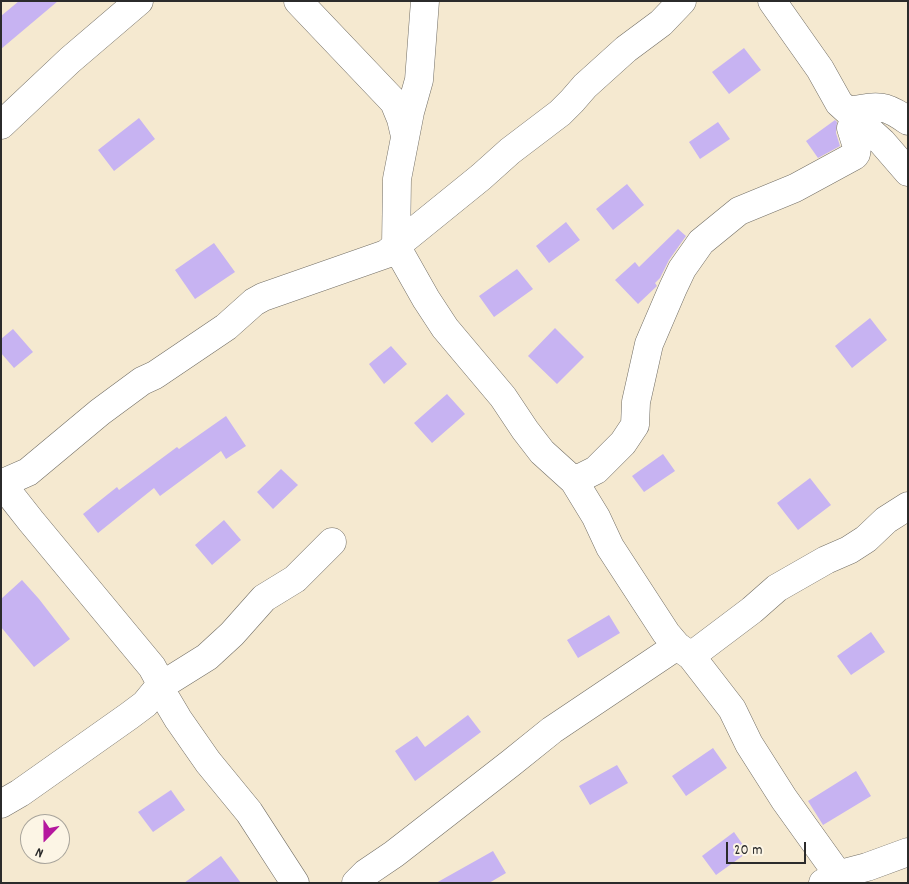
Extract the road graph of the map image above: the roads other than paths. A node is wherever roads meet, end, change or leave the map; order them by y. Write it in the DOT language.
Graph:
graph roads {
  1 [pos="139,1"];
  2 [pos="298,1"];
  3 [pos="425,1"];
  4 [pos="682,1"];
  5 [pos="772,1"];
  6 [pos="852,115"];
  7 [pos="908,121"];
  8 [pos="1,125"];
  9 [pos="405,137"];
  10 [pos="908,172"];
  11 [pos="396,246"];
  12 [pos="574,481"];
  13 [pos="2,484"];
  14 [pos="908,506"];
  15 [pos="332,542"];
  16 [pos="684,651"];
  17 [pos="159,687"];
  18 [pos="1,804"];
  19 [pos="908,852"];
  20 [pos="832,881"];
  21 [pos="295,883"];
  22 [pos="356,883"];
  1 -- 8 [label="street"];
  2 -- 9 [label="street"];
  3 -- 9 [label="street"];
  4 -- 11 [label="street"];
  5 -- 6 [label="street"];
  6 -- 7 [label="street"];
  6 -- 10 [label="street"];
  6 -- 12 [label="street"];
  9 -- 11 [label="street"];
  11 -- 12 [label="street"];
  11 -- 13 [label="street"];
  12 -- 16 [label="street"];
  13 -- 17 [label="street"];
  14 -- 16 [label="street"];
  15 -- 17 [label="street"];
  16 -- 20 [label="street"];
  16 -- 22 [label="street"];
  17 -- 18 [label="street"];
  17 -- 21 [label="street"];
  19 -- 20 [label="street"];
}
